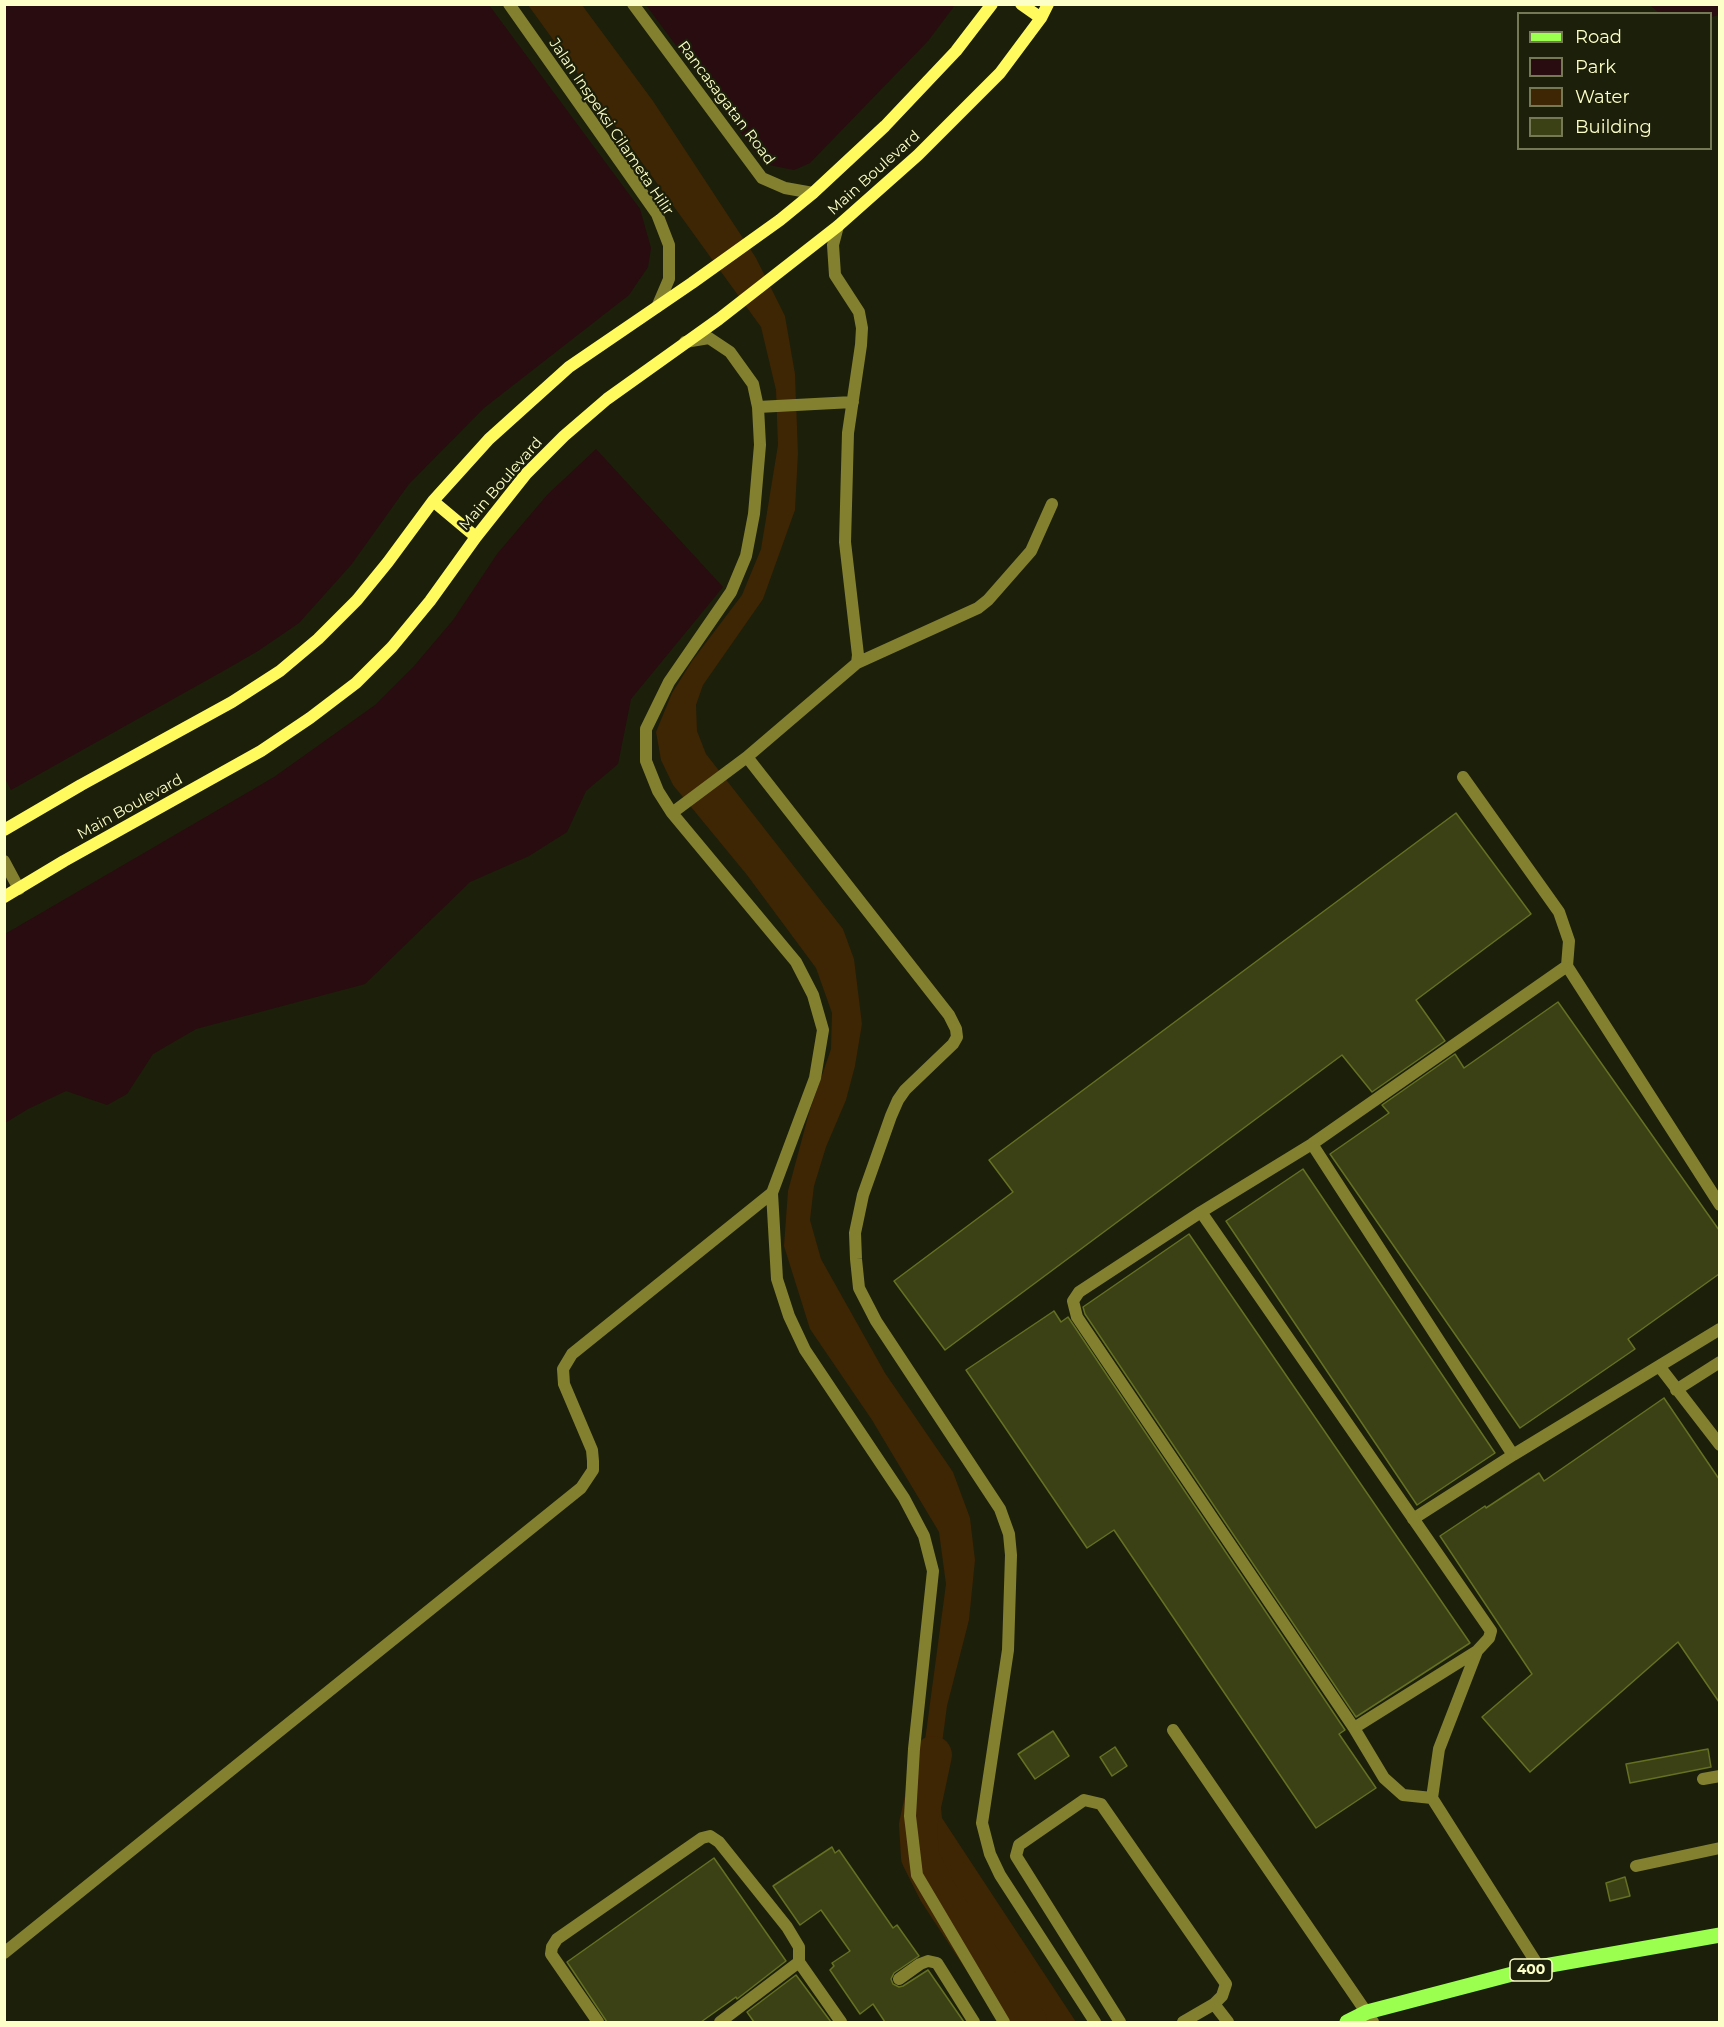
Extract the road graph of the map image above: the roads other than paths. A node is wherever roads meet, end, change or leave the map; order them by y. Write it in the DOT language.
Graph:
graph roads {
  1 [pos="508,4"];
  2 [pos="633,4"];
  3 [pos="992,4"];
  4 [pos="1021,4"];
  5 [pos="1048,4"];
  6 [pos="1041,18"];
  7 [pos="813,194"];
  8 [pos="838,226"];
  9 [pos="657,307"];
  10 [pos="685,342"];
  11 [pos="853,402"];
  12 [pos="758,407"];
  13 [pos="433,501"];
  14 [pos="1052,504"];
  15 [pos="476,537"];
  16 [pos="858,659"];
  17 [pos="747,757"];
  18 [pos="1463,777"];
  19 [pos="672,813"];
  20 [pos="4,830"];
  21 [pos="4,861"];
  22 [pos="19,889"];
  23 [pos="4,897"];
  24 [pos="1567,966"];
  25 [pos="1312,1144"];
  26 [pos="772,1193"];
  27 [pos="1719,1205"];
  28 [pos="1201,1212"];
  29 [pos="1719,1329"];
  30 [pos="1719,1362"];
  31 [pos="1659,1366"];
  32 [pos="1676,1390"];
  33 [pos="1719,1445"];
  34 [pos="1513,1455"];
  35 [pos="1413,1519"];
  36 [pos="1477,1651"];
  37 [pos="1354,1728"];
  38 [pos="1173,1730"];
  39 [pos="1719,1776"];
  40 [pos="1703,1779"];
  41 [pos="1432,1798"];
  42 [pos="1719,1848"];
  43 [pos="1636,1866"];
  44 [pos="1719,1935"];
  45 [pos="4,1953"];
  46 [pos="799,1962"];
  47 [pos="1539,1967"];
  48 [pos="899,1979"];
  49 [pos="1214,2004"];
  50 [pos="1370,2017"];
  51 [pos="735,2018"];
  52 [pos="598,2022"];
  53 [pos="720,2022"];
  54 [pos="841,2022"];
  55 [pos="974,2022"];
  56 [pos="1004,2022"];
  57 [pos="1095,2022"];
  58 [pos="1120,2022"];
  59 [pos="1183,2022"];
  60 [pos="1227,2022"];
  61 [pos="1347,2022"];
  1 -- 9 [label="street, Jalan Inspeksi Cilameta Hilir"];
  2 -- 7 [label="street, Rancasagatan Road"];
  3 -- 7 [label="main road, Main Boulevard"];
  4 -- 6 [label="main road"];
  5 -- 6 [label="main road, Main Boulevard"];
  6 -- 8 [label="main road, Main Boulevard"];
  7 -- 9 [label="main road, Main Boulevard"];
  8 -- 10 [label="main road, Main Boulevard"];
  8 -- 11 [label="street"];
  9 -- 13 [label="main road, Main Boulevard"];
  10 -- 12 [label="street"];
  10 -- 15 [label="main road, Main Boulevard"];
  11 -- 12 [label="street"];
  11 -- 16 [label="street"];
  12 -- 19 [label="street"];
  13 -- 15 [label="main road"];
  13 -- 20 [label="main road, Main Boulevard"];
  14 -- 16 [label="street"];
  15 -- 22 [label="main road, Main Boulevard"];
  16 -- 17 [label="street"];
  17 -- 19 [label="street"];
  17 -- 57 [label="street"];
  18 -- 24 [label="street"];
  19 -- 26 [label="street"];
  21 -- 22 [label="street"];
  22 -- 23 [label="main road, Main Boulevard"];
  24 -- 25 [label="street"];
  24 -- 27 [label="street"];
  25 -- 28 [label="street"];
  25 -- 34 [label="street"];
  26 -- 45 [label="street"];
  26 -- 56 [label="street"];
  28 -- 35 [label="street"];
  28 -- 37 [label="street"];
  29 -- 31 [label="street"];
  30 -- 32 [label="street"];
  31 -- 32 [label="street"];
  31 -- 34 [label="street"];
  32 -- 33 [label="street"];
  34 -- 35 [label="street"];
  35 -- 36 [label="street"];
  36 -- 37 [label="street"];
  36 -- 41 [label="street"];
  37 -- 41 [label="street"];
  38 -- 50 [label="street"];
  39 -- 40 [label="street"];
  41 -- 47 [label="street"];
  42 -- 43 [label="street"];
  44 -- 47 [label="main road, 400"];
  46 -- 51 [label="street"];
  46 -- 52 [label="street"];
  46 -- 54 [label="street"];
  47 -- 50 [label="main road, 400"];
  48 -- 55 [label="street"];
  49 -- 58 [label="street"];
  49 -- 59 [label="street"];
  49 -- 60 [label="street"];
  50 -- 61 [label="main road, 400"];
  51 -- 53 [label="street"];
}
